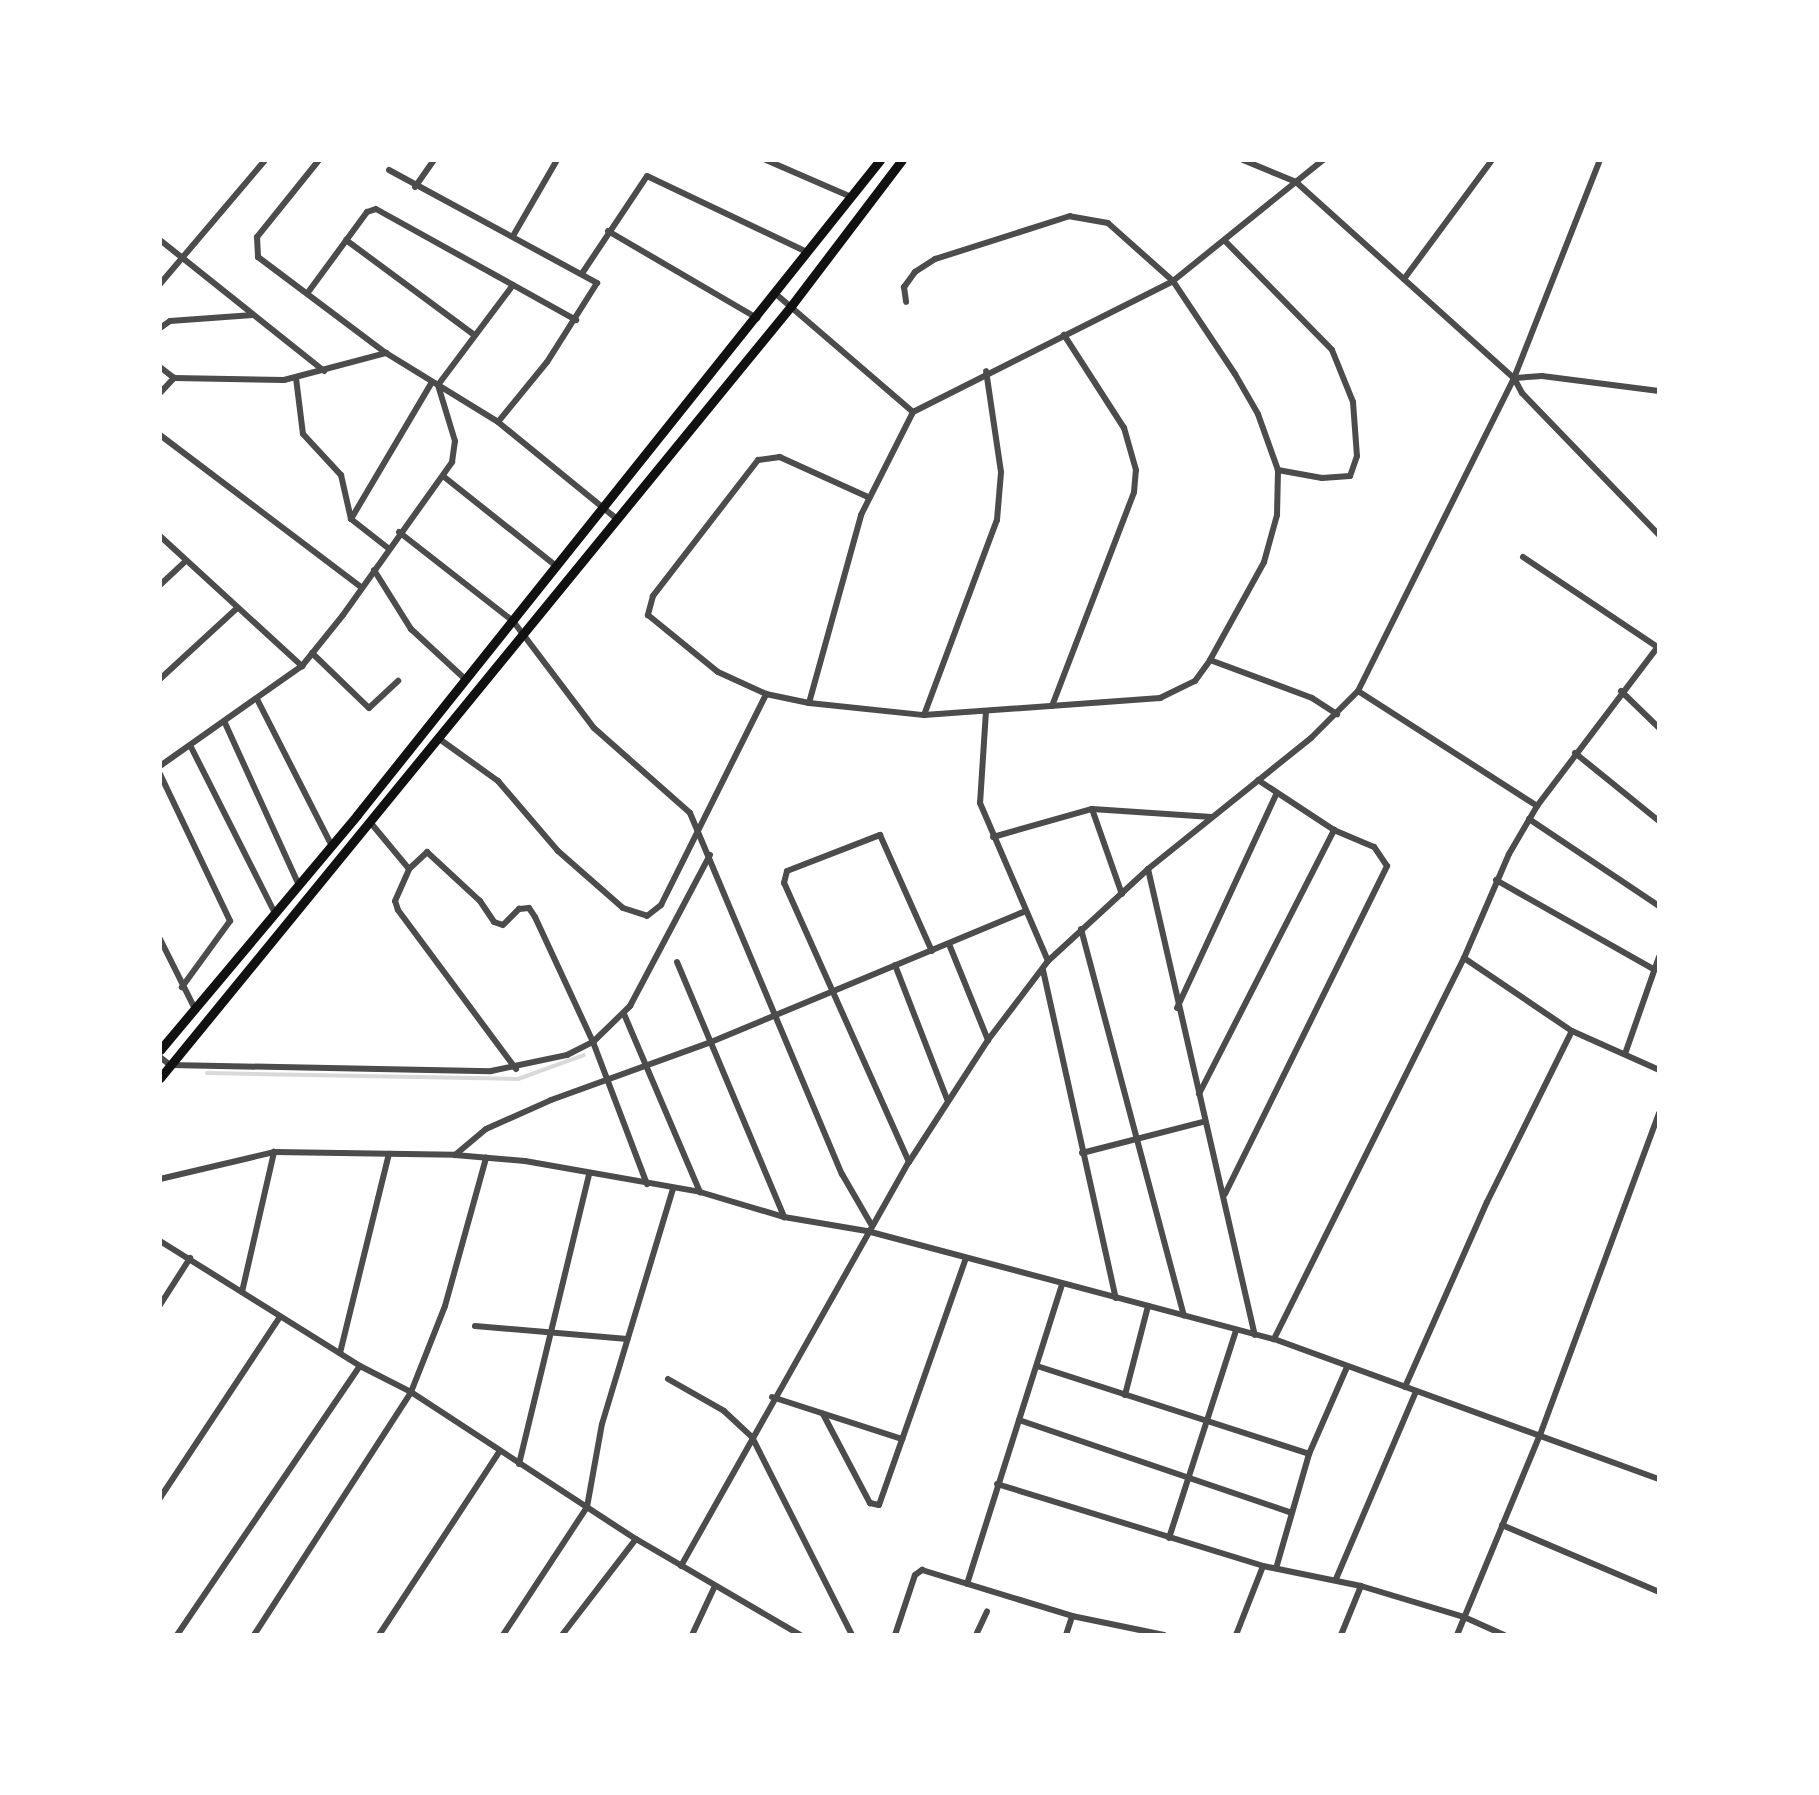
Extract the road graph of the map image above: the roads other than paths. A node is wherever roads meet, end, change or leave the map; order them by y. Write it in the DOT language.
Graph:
graph roads {
  1 [pos="265,160"];
  2 [pos="319,160"];
  3 [pos="434,160"];
  4 [pos="557,160"];
  5 [pos="768,160"];
  6 [pos="880,160"];
  7 [pos="902,160"];
  8 [pos="1243,160"];
  9 [pos="1323,160"];
  10 [pos="1492,160"];
  11 [pos="1600,160"];
  12 [pos="389,170"];
  13 [pos="1296,182"];
  14 [pos="415,187"];
  15 [pos="851,197"];
  16 [pos="608,231"];
  17 [pos="513,236"];
  18 [pos="160,240"];
  19 [pos="346,240"];
  20 [pos="1226,242"];
  21 [pos="808,253"];
  22 [pos="181,257"];
  23 [pos="583,272"];
  24 [pos="1404,279"];
  25 [pos="1173,281"];
  26 [pos="160,284"];
  27 [pos="513,285"];
  28 [pos="309,291"];
  29 [pos="777,295"];
  30 [pos="906,302"];
  31 [pos="791,306"];
  32 [pos="253,315"];
  33 [pos="757,318"];
  34 [pos="576,320"];
  35 [pos="160,328"];
  36 [pos="473,334"];
  37 [pos="1064,335"];
  38 [pos="386,353"];
  39 [pos="160,367"];
  40 [pos="324,371"];
  41 [pos="986,371"];
  42 [pos="174,378"];
  43 [pos="296,378"];
  44 [pos="1514,378"];
  45 [pos="435,383"];
  46 [pos="1659,391"];
  47 [pos="160,393"];
  48 [pos="913,412"];
  49 [pos="498,422"];
  50 [pos="160,435"];
  51 [pos="1278,470"];
  52 [pos="443,476"];
  53 [pos="868,497"];
  54 [pos="602,508"];
  55 [pos="351,519"];
  56 [pos="617,519"];
  57 [pos="399,532"];
  58 [pos="1659,535"];
  59 [pos="160,536"];
  60 [pos="388,548"];
  61 [pos="1523,557"];
  62 [pos="186,561"];
  63 [pos="556,566"];
  64 [pos="374,570"];
  65 [pos="160,585"];
  66 [pos="362,588"];
  67 [pos="236,609"];
  68 [pos="513,621"];
  69 [pos="523,635"];
  70 [pos="1659,646"];
  71 [pos="312,653"];
  72 [pos="1210,660"];
  73 [pos="302,666"];
  74 [pos="160,679"];
  75 [pos="465,679"];
  76 [pos="398,681"];
  77 [pos="1358,691"];
  78 [pos="1621,691"];
  79 [pos="766,694"];
  80 [pos="258,701"];
  81 [pos="809,703"];
  82 [pos="1052,706"];
  83 [pos="986,711"];
  84 [pos="1337,714"];
  85 [pos="924,715"];
  86 [pos="225,723"];
  87 [pos="1659,728"];
  88 [pos="438,738"];
  89 [pos="191,747"];
  90 [pos="1575,753"];
  91 [pos="160,766"];
  92 [pos="160,774"];
  93 [pos="1258,780"];
  94 [pos="1277,793"];
  95 [pos="1537,806"];
  96 [pos="1092,809"];
  97 [pos="1212,817"];
  98 [pos="1529,819"];
  99 [pos="1659,821"];
  100 [pos="370,822"];
  101 [pos="1334,830"];
  102 [pos="701,831"];
  103 [pos="993,837"];
  104 [pos="331,844"];
  105 [pos="710,855"];
  106 [pos="409,869"];
  107 [pos="1148,869"];
  108 [pos="1496,880"];
  109 [pos="297,881"];
  110 [pos="1122,894"];
  111 [pos="1659,906"];
  112 [pos="274,911"];
  113 [pos="1023,912"];
  114 [pos="1081,929"];
  115 [pos="160,939"];
  116 [pos="949,944"];
  117 [pos="932,951"];
  118 [pos="1659,957"];
  119 [pos="1464,958"];
  120 [pos="1048,961"];
  121 [pos="677,962"];
  122 [pos="895,965"];
  123 [pos="1653,969"];
  124 [pos="1043,970"];
  125 [pos="182,987"];
  126 [pos="833,987"];
  127 [pos="1176,1008"];
  128 [pos="196,1011"];
  129 [pos="774,1012"];
  130 [pos="624,1014"];
  131 [pos="1572,1031"];
  132 [pos="988,1040"];
  133 [pos="593,1042"];
  134 [pos="711,1042"];
  135 [pos="160,1050"];
  136 [pos="1625,1054"];
  137 [pos="160,1057"];
  138 [pos="644,1063"];
  139 [pos="170,1065"];
  140 [pos="516,1069"];
  141 [pos="1659,1070"];
  142 [pos="160,1078"];
  143 [pos="606,1078"];
  144 [pos="1198,1095"];
  145 [pos="947,1099"];
  146 [pos="1659,1113"];
  147 [pos="1203,1122"];
  148 [pos="1138,1140"];
  149 [pos="274,1152"];
  150 [pos="1082,1153"];
  151 [pos="389,1154"];
  152 [pos="455,1155"];
  153 [pos="486,1158"];
  154 [pos="909,1162"];
  155 [pos="589,1174"];
  156 [pos="160,1179"];
  157 [pos="647,1184"];
  158 [pos="673,1189"];
  159 [pos="700,1192"];
  160 [pos="1225,1194"];
  161 [pos="784,1217"];
  162 [pos="869,1227"];
  163 [pos="160,1241"];
  164 [pos="190,1258"];
  165 [pos="966,1258"];
  166 [pos="1062,1284"];
  167 [pos="242,1292"];
  168 [pos="1116,1298"];
  169 [pos="160,1305"];
  170 [pos="1148,1306"];
  171 [pos="1184,1316"];
  172 [pos="280,1317"];
  173 [pos="475,1326"];
  174 [pos="1236,1330"];
  175 [pos="551,1332"];
  176 [pos="1255,1335"];
  177 [pos="627,1339"];
  178 [pos="1274,1339"];
  179 [pos="340,1353"];
  180 [pos="360,1366"];
  181 [pos="1037,1366"];
  182 [pos="1347,1367"];
  183 [pos="668,1379"];
  184 [pos="1405,1387"];
  185 [pos="1416,1391"];
  186 [pos="411,1392"];
  187 [pos="1125,1395"];
  188 [pos="772,1397"];
  189 [pos="823,1414"];
  190 [pos="1019,1420"];
  191 [pos="1204,1420"];
  192 [pos="1540,1435"];
  193 [pos="752,1437"];
  194 [pos="902,1439"];
  195 [pos="499,1452"];
  196 [pos="1309,1454"];
  197 [pos="519,1464"];
  198 [pos="1187,1477"];
  199 [pos="1659,1479"];
  200 [pos="997,1484"];
  201 [pos="160,1498"];
  202 [pos="587,1507"];
  203 [pos="1292,1513"];
  204 [pos="1502,1525"];
  205 [pos="1169,1538"];
  206 [pos="636,1539"];
  207 [pos="1277,1565"];
  208 [pos="681,1566"];
  209 [pos="1263,1566"];
  210 [pos="1336,1579"];
  211 [pos="967,1584"];
  212 [pos="715,1586"];
  213 [pos="1361,1586"];
  214 [pos="1659,1592"];
  215 [pos="987,1611"];
  216 [pos="1072,1616"];
  217 [pos="1464,1617"];
  218 [pos="1140,1632"];
  219 [pos="177,1635"];
  220 [pos="254,1635"];
  221 [pos="379,1635"];
  222 [pos="503,1635"];
  223 [pos="562,1635"];
  224 [pos="692,1635"];
  225 [pos="800,1635"];
  226 [pos="852,1635"];
  227 [pos="895,1635"];
  228 [pos="976,1635"];
  229 [pos="1066,1635"];
  230 [pos="1164,1635"];
  231 [pos="1236,1635"];
  232 [pos="1341,1635"];
  233 [pos="1457,1635"];
  234 [pos="1504,1635"];
  1 -- 22 [label="street"];
  2 -- 28 [label="street"];
  3 -- 14 [label="street"];
  4 -- 17 [label="street"];
  5 -- 15 [label="street"];
  6 -- 15 [label="main road"];
  7 -- 31 [label="main road"];
  8 -- 13 [label="street"];
  9 -- 13 [label="street"];
  10 -- 24 [label="street"];
  11 -- 44 [label="street"];
  12 -- 14 [label="street"];
  13 -- 20 [label="street"];
  13 -- 24 [label="street"];
  14 -- 17 [label="street"];
  15 -- 21 [label="main road"];
  16 -- 21 [label="street"];
  16 -- 23 [label="street"];
  16 -- 33 [label="street"];
  17 -- 23 [label="street"];
  18 -- 22 [label="street"];
  19 -- 27 [label="street"];
  19 -- 28 [label="street"];
  19 -- 36 [label="street"];
  20 -- 25 [label="street"];
  20 -- 51 [label="street"];
  21 -- 29 [label="main road"];
  22 -- 26 [label="street"];
  22 -- 32 [label="street"];
  23 -- 34 [label="street"];
  24 -- 44 [label="street"];
  25 -- 30 [label="street"];
  25 -- 37 [label="street"];
  25 -- 51 [label="street"];
  27 -- 34 [label="street"];
  27 -- 36 [label="street"];
  28 -- 38 [label="street"];
  29 -- 31 [label="street"];
  29 -- 33 [label="main road"];
  31 -- 48 [label="street"];
  31 -- 56 [label="main road"];
  32 -- 35 [label="street"];
  32 -- 40 [label="street"];
  33 -- 54 [label="main road"];
  34 -- 49 [label="street"];
  36 -- 45 [label="street"];
  37 -- 41 [label="street"];
  37 -- 82 [label="street"];
  38 -- 40 [label="street"];
  38 -- 45 [label="street"];
  39 -- 42 [label="street"];
  40 -- 43 [label="street"];
  41 -- 48 [label="street"];
  41 -- 85 [label="street"];
  42 -- 43 [label="street"];
  42 -- 47 [label="street"];
  43 -- 55 [label="street"];
  44 -- 46 [label="street"];
  44 -- 58 [label="street"];
  44 -- 77 [label="street"];
  45 -- 49 [label="street"];
  45 -- 52 [label="street"];
  45 -- 55 [label="street"];
  48 -- 53 [label="street"];
  49 -- 54 [label="street"];
  50 -- 66 [label="street"];
  51 -- 72 [label="street"];
  52 -- 57 [label="street"];
  52 -- 63 [label="street"];
  53 -- 79 [label="street"];
  53 -- 81 [label="street"];
  54 -- 56 [label="street"];
  54 -- 63 [label="main road"];
  55 -- 60 [label="street"];
  56 -- 69 [label="main road"];
  57 -- 60 [label="street"];
  57 -- 68 [label="street"];
  59 -- 62 [label="street"];
  60 -- 64 [label="street"];
  61 -- 70 [label="street"];
  62 -- 65 [label="street"];
  62 -- 67 [label="street"];
  63 -- 68 [label="main road"];
  64 -- 66 [label="street"];
  64 -- 75 [label="street"];
  66 -- 71 [label="street"];
  67 -- 73 [label="street"];
  67 -- 74 [label="street"];
  68 -- 69 [label="street"];
  68 -- 75 [label="main road"];
  69 -- 88 [label="main road"];
  69 -- 102 [label="street"];
  70 -- 78 [label="street"];
  71 -- 73 [label="street"];
  71 -- 76 [label="street"];
  72 -- 82 [label="street"];
  72 -- 84 [label="street"];
  73 -- 80 [label="street"];
  75 -- 104 [label="main road"];
  77 -- 84 [label="street"];
  77 -- 95 [label="street"];
  78 -- 87 [label="street"];
  78 -- 90 [label="street"];
  79 -- 81 [label="street"];
  79 -- 102 [label="street"];
  80 -- 86 [label="street"];
  80 -- 104 [label="street"];
  81 -- 85 [label="street"];
  82 -- 83 [label="street"];
  83 -- 85 [label="street"];
  83 -- 103 [label="street"];
  84 -- 93 [label="street"];
  86 -- 89 [label="street"];
  86 -- 109 [label="street"];
  88 -- 100 [label="main road"];
  88 -- 102 [label="street"];
  89 -- 91 [label="street"];
  89 -- 112 [label="street"];
  90 -- 95 [label="street"];
  90 -- 99 [label="street"];
  92 -- 125 [label="street"];
  93 -- 94 [label="street"];
  93 -- 97 [label="street"];
  94 -- 101 [label="street"];
  94 -- 127 [label="street"];
  95 -- 98 [label="street"];
  96 -- 97 [label="street"];
  96 -- 103 [label="street"];
  96 -- 110 [label="street"];
  97 -- 107 [label="street"];
  98 -- 108 [label="street"];
  98 -- 111 [label="street"];
  100 -- 106 [label="street"];
  100 -- 139 [label="main road"];
  101 -- 144 [label="street"];
  101 -- 160 [label="street"];
  102 -- 105 [label="street"];
  103 -- 113 [label="street"];
  104 -- 109 [label="main road"];
  105 -- 129 [label="street"];
  105 -- 130 [label="street"];
  106 -- 133 [label="street"];
  106 -- 140 [label="street"];
  107 -- 110 [label="street"];
  107 -- 127 [label="street"];
  108 -- 119 [label="street"];
  108 -- 123 [label="street"];
  109 -- 112 [label="main road"];
  110 -- 114 [label="street"];
  112 -- 128 [label="main road"];
  113 -- 116 [label="street"];
  113 -- 120 [label="street"];
  114 -- 120 [label="street"];
  114 -- 148 [label="street"];
  115 -- 125 [label="street"];
  116 -- 117 [label="street"];
  116 -- 132 [label="street"];
  117 -- 122 [label="street"];
  117 -- 126 [label="street"];
  118 -- 123 [label="street"];
  119 -- 131 [label="street"];
  119 -- 178 [label="street"];
  120 -- 124 [label="street"];
  121 -- 134 [label="street"];
  122 -- 126 [label="street"];
  122 -- 145 [label="street"];
  123 -- 136 [label="street"];
  124 -- 132 [label="street"];
  124 -- 150 [label="street"];
  125 -- 128 [label="street"];
  126 -- 129 [label="street"];
  126 -- 154 [label="street"];
  127 -- 144 [label="street"];
  128 -- 135 [label="main road"];
  129 -- 134 [label="street"];
  129 -- 162 [label="street"];
  130 -- 133 [label="street"];
  130 -- 138 [label="street"];
  131 -- 136 [label="street"];
  131 -- 184 [label="street"];
  132 -- 145 [label="street"];
  133 -- 140 [label="street"];
  133 -- 143 [label="street"];
  134 -- 138 [label="street"];
  134 -- 161 [label="street"];
  136 -- 141 [label="street"];
  137 -- 139 [label="street"];
  138 -- 143 [label="street"];
  138 -- 159 [label="street"];
  139 -- 140 [label="street"];
  139 -- 142 [label="main road"];
  143 -- 152 [label="street"];
  143 -- 157 [label="street"];
  144 -- 147 [label="street"];
  145 -- 154 [label="street"];
  146 -- 192 [label="street"];
  147 -- 148 [label="street"];
  147 -- 160 [label="street"];
  148 -- 150 [label="street"];
  148 -- 171 [label="street"];
  149 -- 151 [label="street"];
  149 -- 156 [label="street"];
  149 -- 167 [label="street"];
  150 -- 168 [label="street"];
  151 -- 152 [label="street"];
  151 -- 179 [label="street"];
  152 -- 153 [label="street"];
  153 -- 155 [label="street"];
  153 -- 186 [label="street"];
  154 -- 162 [label="street"];
  155 -- 157 [label="street"];
  155 -- 175 [label="street"];
  157 -- 158 [label="street"];
  158 -- 159 [label="street"];
  158 -- 177 [label="street"];
  159 -- 161 [label="street"];
  160 -- 176 [label="street"];
  161 -- 162 [label="street"];
  162 -- 165 [label="street"];
  162 -- 188 [label="street"];
  163 -- 164 [label="street"];
  164 -- 167 [label="street"];
  164 -- 169 [label="street"];
  165 -- 166 [label="street"];
  165 -- 194 [label="street"];
  166 -- 168 [label="street"];
  166 -- 181 [label="street"];
  167 -- 172 [label="street"];
  168 -- 170 [label="street"];
  170 -- 171 [label="street"];
  170 -- 187 [label="street"];
  171 -- 174 [label="street"];
  172 -- 179 [label="street"];
  172 -- 201 [label="street"];
  173 -- 175 [label="street"];
  174 -- 176 [label="street"];
  174 -- 191 [label="street"];
  175 -- 177 [label="street"];
  175 -- 197 [label="street"];
  176 -- 178 [label="street"];
  177 -- 202 [label="street"];
  178 -- 182 [label="street"];
  179 -- 180 [label="street"];
  180 -- 186 [label="street"];
  180 -- 219 [label="street"];
  181 -- 187 [label="street"];
  181 -- 190 [label="street"];
  182 -- 184 [label="street"];
  182 -- 196 [label="street"];
  183 -- 193 [label="street"];
  184 -- 185 [label="street"];
  185 -- 192 [label="street"];
  185 -- 210 [label="street"];
  186 -- 195 [label="street"];
  186 -- 220 [label="street"];
  187 -- 191 [label="street"];
  188 -- 189 [label="street"];
  188 -- 193 [label="street"];
  189 -- 194 [label="street"];
  189 -- 194 [label="street"];
  190 -- 198 [label="street"];
  190 -- 200 [label="street"];
  191 -- 196 [label="street"];
  191 -- 198 [label="street"];
  192 -- 199 [label="street"];
  192 -- 204 [label="street"];
  193 -- 208 [label="street"];
  193 -- 226 [label="street"];
  195 -- 197 [label="street"];
  195 -- 221 [label="street"];
  196 -- 203 [label="street"];
  197 -- 202 [label="street"];
  198 -- 203 [label="street"];
  198 -- 205 [label="street"];
  200 -- 205 [label="street"];
  200 -- 211 [label="street"];
  202 -- 206 [label="street"];
  202 -- 222 [label="street"];
  203 -- 207 [label="street"];
  204 -- 214 [label="street"];
  204 -- 217 [label="street"];
  205 -- 209 [label="street"];
  206 -- 208 [label="street"];
  206 -- 223 [label="street"];
  207 -- 209 [label="street"];
  207 -- 210 [label="street"];
  208 -- 212 [label="street"];
  209 -- 231 [label="street"];
  210 -- 213 [label="street"];
  211 -- 216 [label="street"];
  211 -- 227 [label="street"];
  212 -- 224 [label="street"];
  212 -- 225 [label="street"];
  213 -- 217 [label="street"];
  213 -- 232 [label="street"];
  215 -- 228 [label="street"];
  216 -- 218 [label="street"];
  216 -- 229 [label="street"];
  217 -- 233 [label="street"];
  217 -- 234 [label="street"];
  218 -- 230 [label="street"];
}
